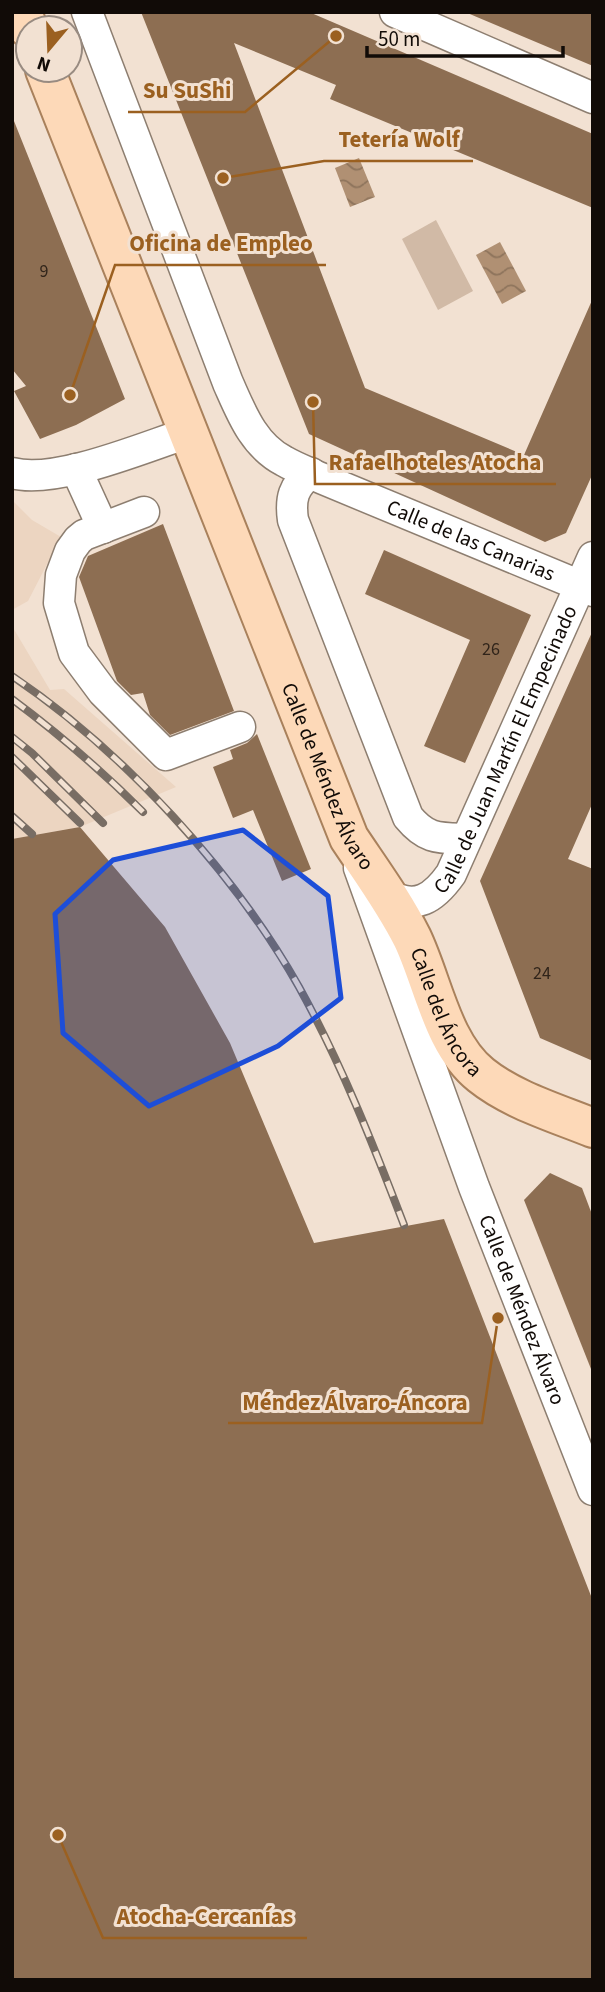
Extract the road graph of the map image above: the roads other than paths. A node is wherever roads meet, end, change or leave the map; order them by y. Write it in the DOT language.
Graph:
graph roads {
  1 [pos="88,12"];
  2 [pos="395,12"];
  3 [pos="51,84"];
  4 [pos="593,98"];
  5 [pos="188,433"];
  6 [pos="76,469"];
  7 [pos="12,473"];
  8 [pos="311,473"];
  9 [pos="144,512"];
  10 [pos="103,528"];
  11 [pos="593,557"];
  12 [pos="587,588"];
  13 [pos="240,727"];
  14 [pos="349,838"];
  15 [pos="466,839"];
  16 [pos="387,894"];
  17 [pos="593,1128"];
  18 [pos="593,1490"];
  1 -- 8 [label="street"];
  2 -- 4 [label="street"];
  3 -- 5 [label="main road, Calle de Méndez Álvaro"];
  5 -- 6 [label="street"];
  5 -- 14 [label="main road, Calle de Méndez Álvaro"];
  6 -- 7 [label="street"];
  6 -- 10 [label="street"];
  8 -- 12 [label="street, Calle de las Canarias"];
  8 -- 15 [label="street"];
  9 -- 10 [label="street"];
  10 -- 13 [label="street"];
  11 -- 12 [label="street, Calle de Juan Martín El Empecinado"];
  12 -- 15 [label="street, Calle de Juan Martín El Empecinado"];
  14 -- 16 [label="main road, Calle del Áncora"];
  14 -- 18 [label="street, Calle de Méndez Álvaro"];
  15 -- 16 [label="street, Calle de Juan Martín El Empecinado"];
  16 -- 17 [label="main road, Calle del Áncora"];
}
